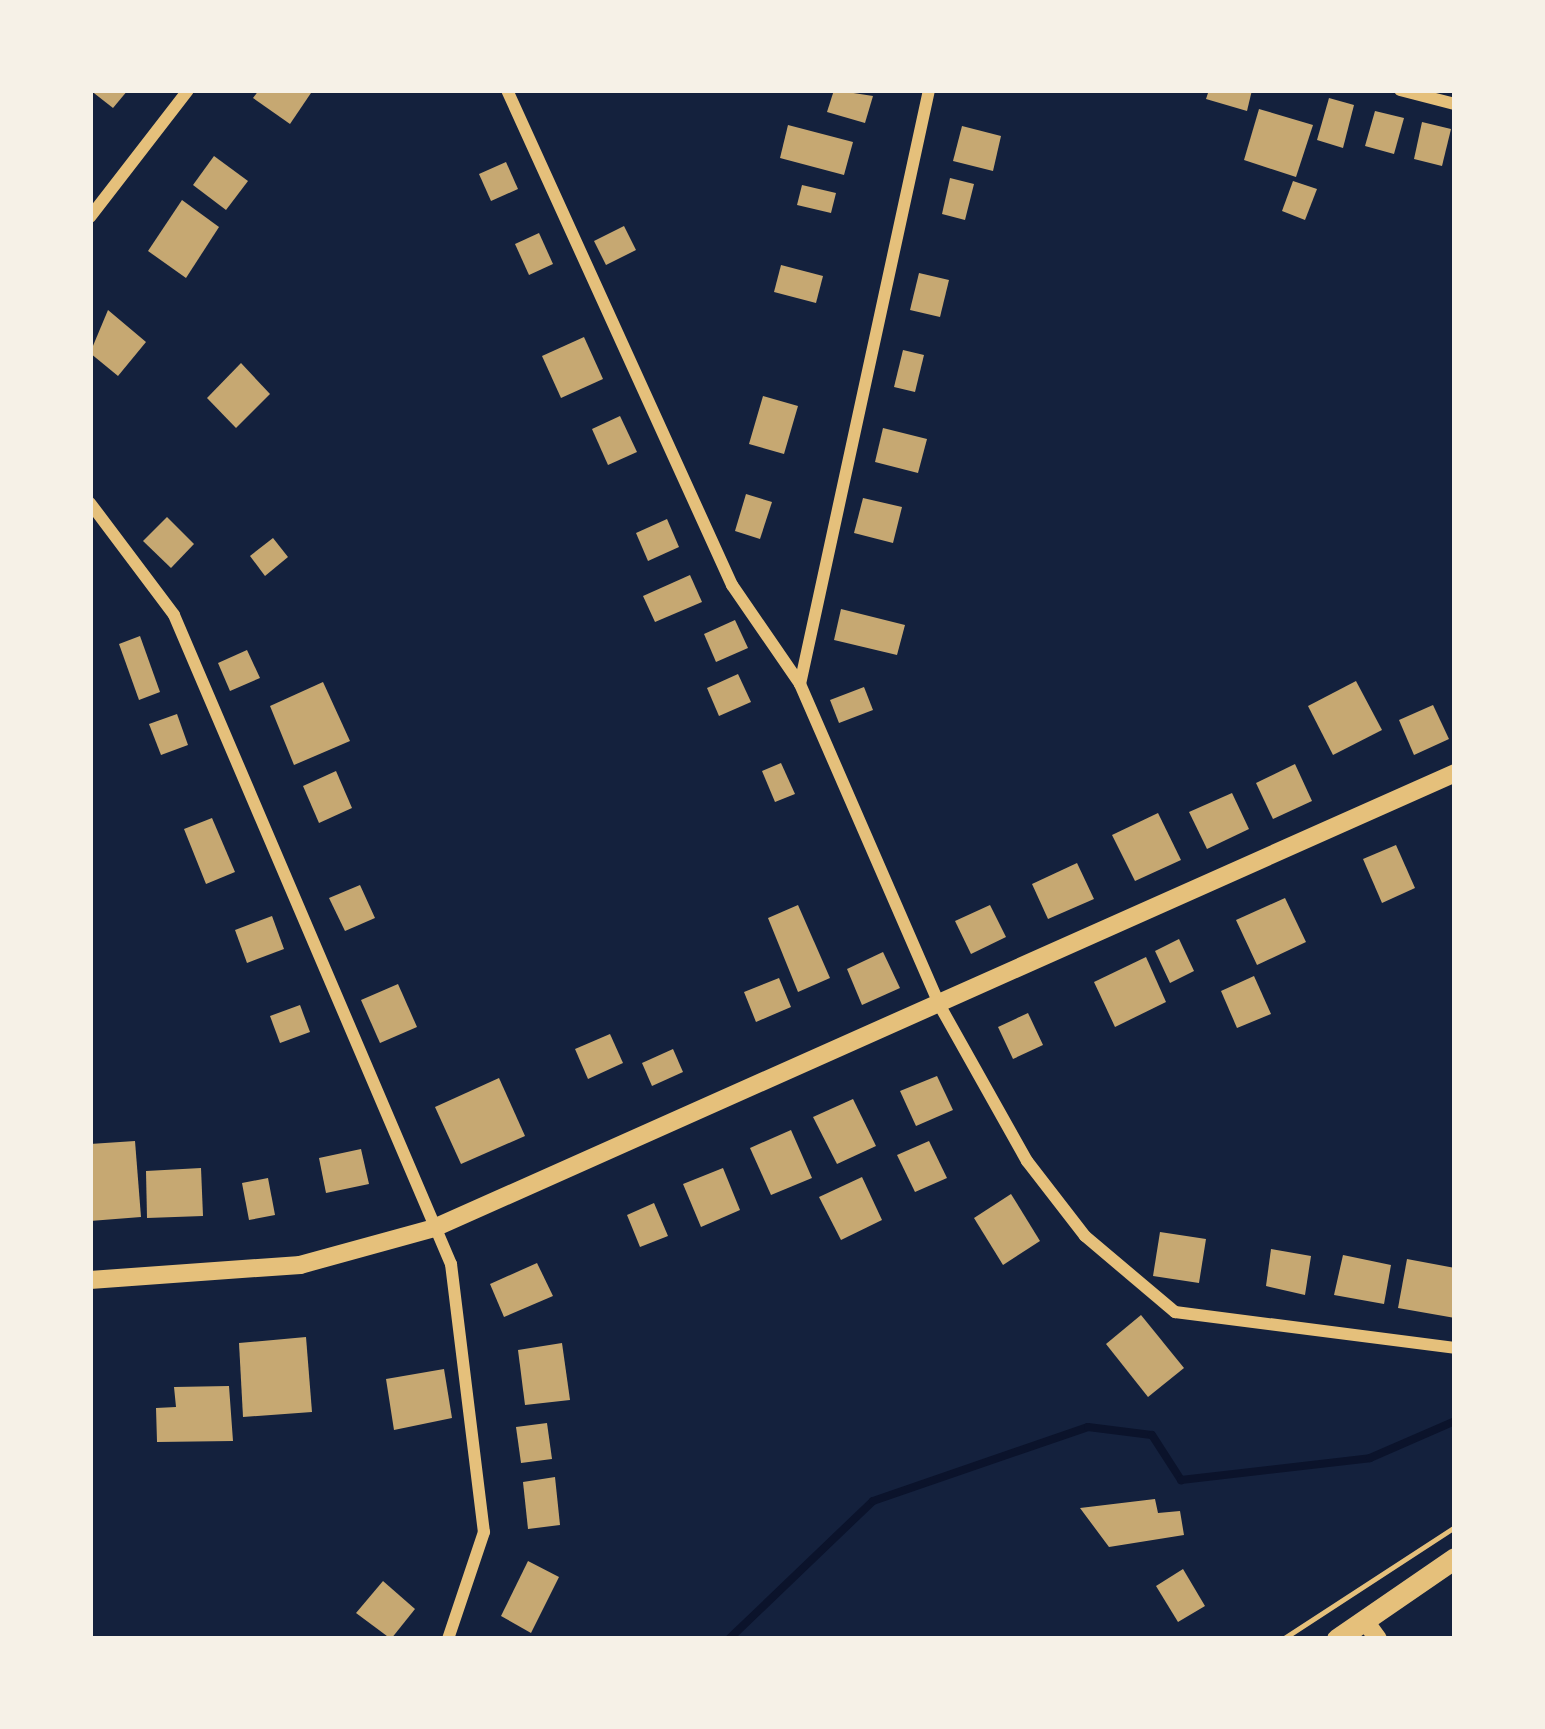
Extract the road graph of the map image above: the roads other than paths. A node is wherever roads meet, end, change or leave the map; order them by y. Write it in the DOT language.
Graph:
graph roads {
  1 [pos="188,90"];
  2 [pos="507,90"];
  3 [pos="928,90"];
  4 [pos="1400,90"];
  5 [pos="1455,104"];
  6 [pos="90,217"];
  7 [pos="90,502"];
  8 [pos="800,683"];
  9 [pos="1455,773"];
  10 [pos="940,1006"];
  11 [pos="434,1228"];
  12 [pos="90,1280"];
  13 [pos="1455,1348"];
  14 [pos="1455,1558"];
  15 [pos="1371,1630"];
  16 [pos="448,1639"];
  17 [pos="1336,1639"];
  1 -- 6 [label="street"];
  2 -- 8 [label="street"];
  3 -- 8 [label="street"];
  4 -- 5 [label="street"];
  7 -- 11 [label="street"];
  8 -- 10 [label="street"];
  9 -- 10 [label="street"];
  10 -- 11 [label="street"];
  10 -- 13 [label="street"];
  11 -- 12 [label="street"];
  11 -- 16 [label="street"];
  14 -- 15 [label="main road"];
  15 -- 17 [label="main road"];
}
